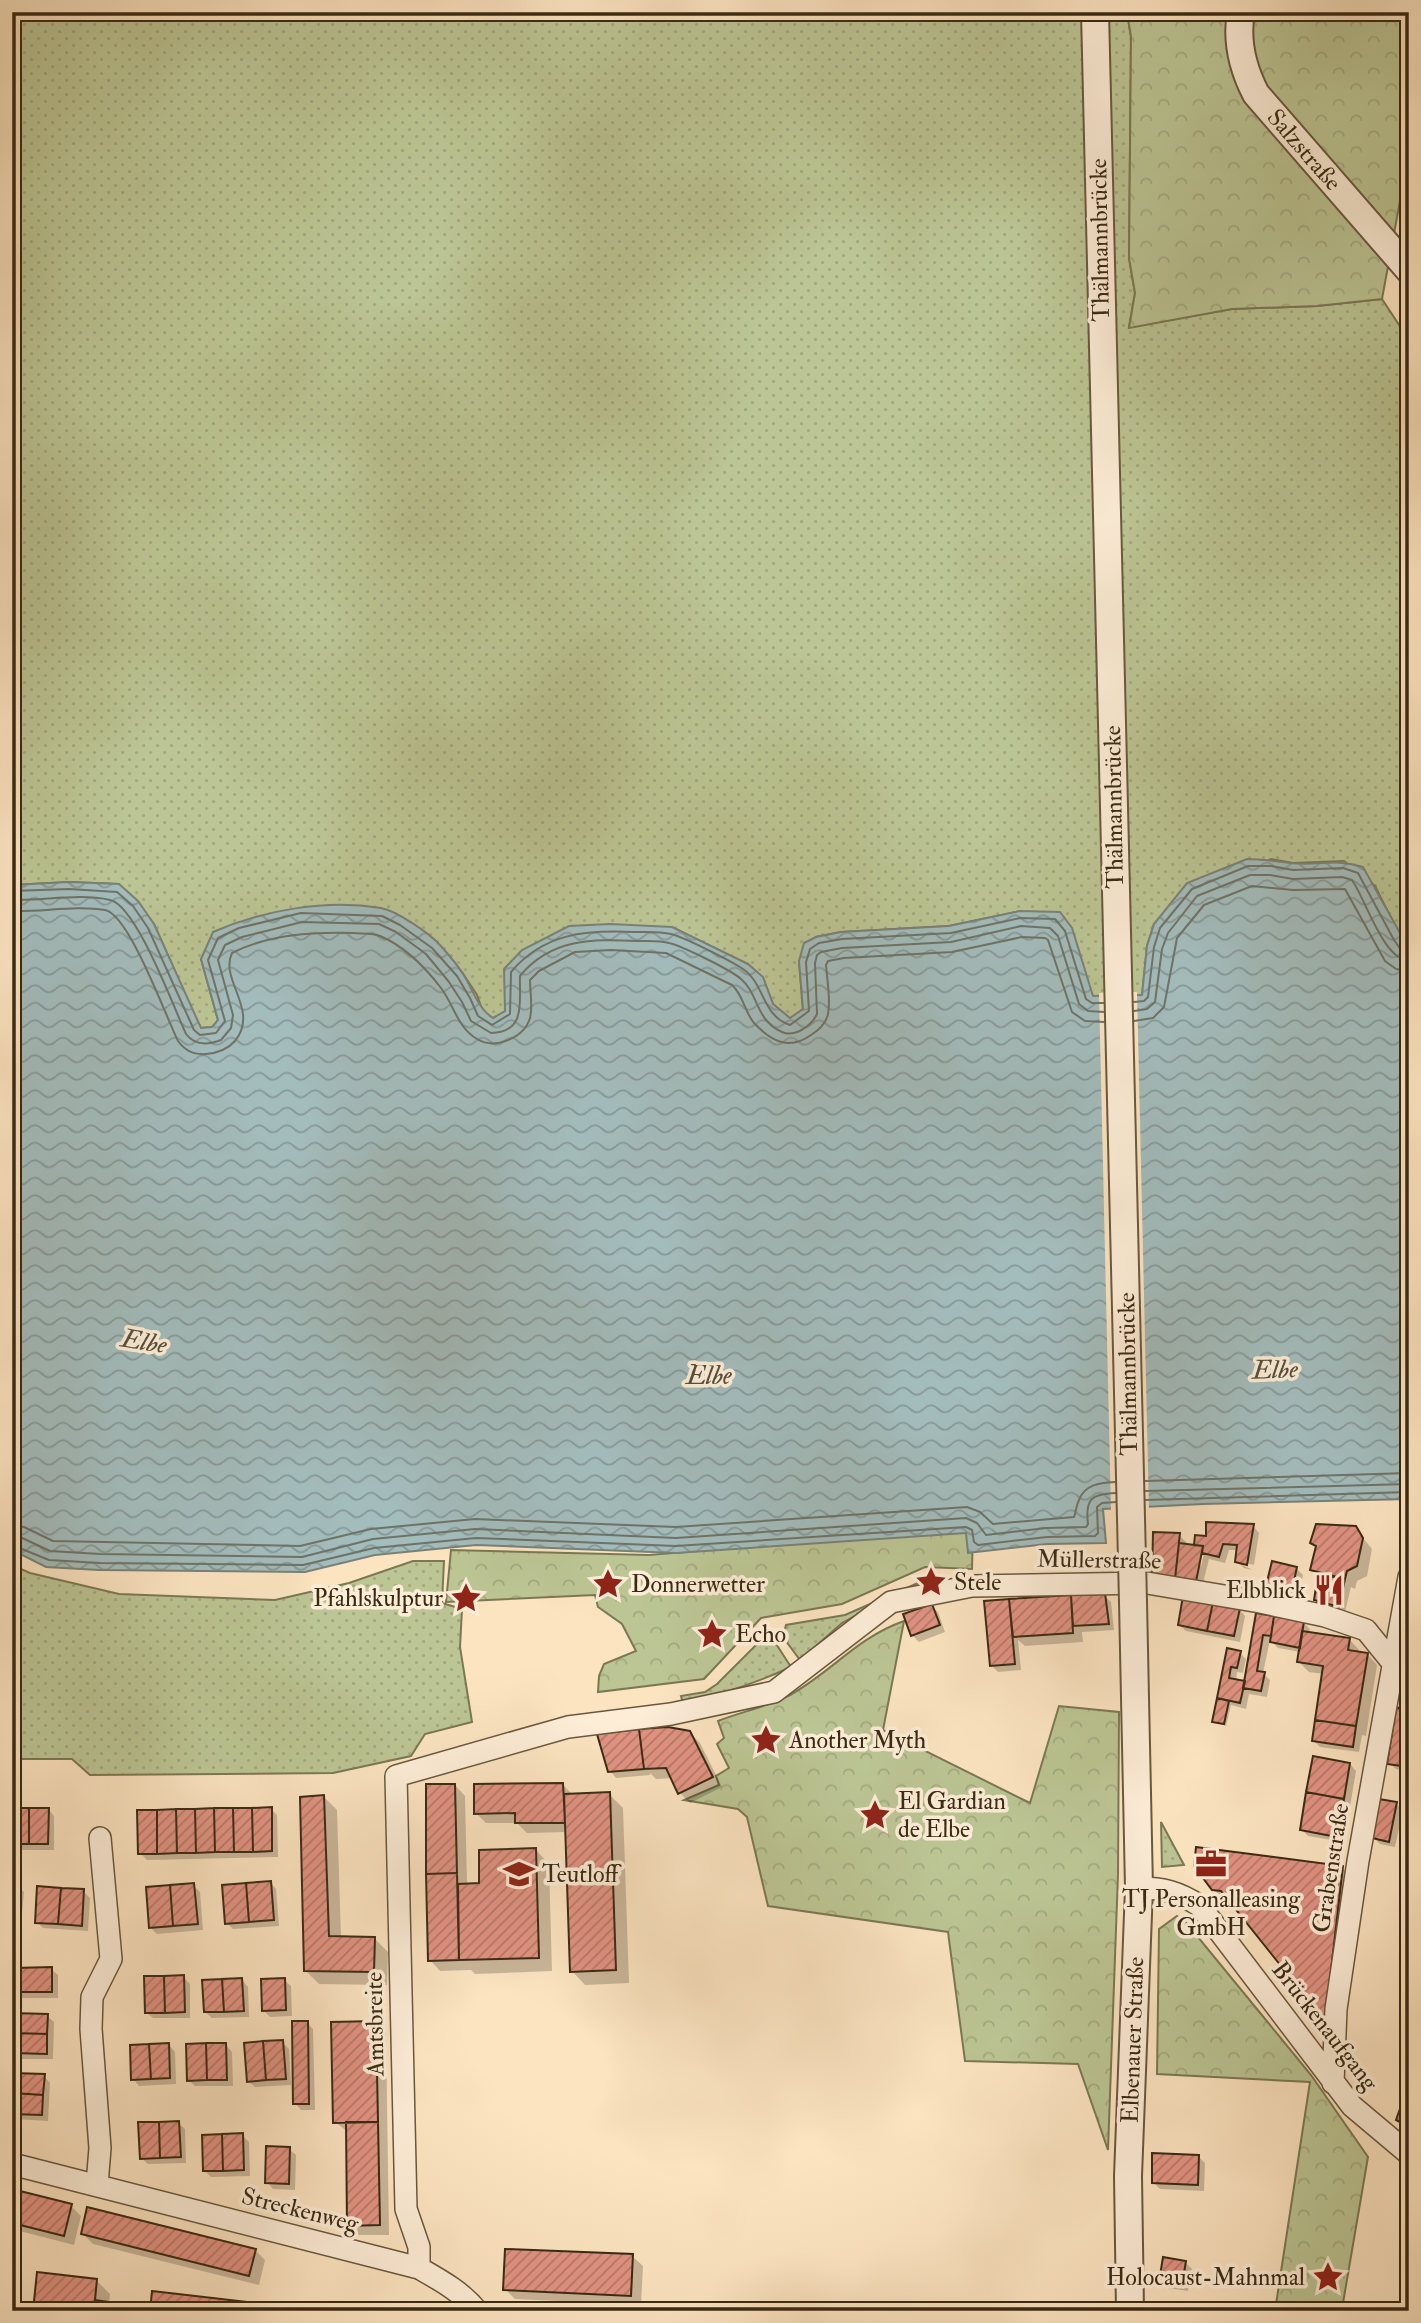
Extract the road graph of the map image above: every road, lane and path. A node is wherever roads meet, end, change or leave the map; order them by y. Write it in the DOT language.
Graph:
graph roads {
  1 [pos="1095,12"];
  2 [pos="1241,12"];
  3 [pos="1409,270"];
  4 [pos="1409,1577"];
  5 [pos="1133,1602"];
  6 [pos="1393,1662"];
  7 [pos="1409,1683"];
  8 [pos="396,1776"];
  9 [pos="100,1838"];
  10 [pos="1139,1888"];
  11 [pos="1333,2083"];
  12 [pos="1409,2154"];
  13 [pos="12,2164"];
  14 [pos="97,2185"];
  15 [pos="419,2268"];
  16 [pos="477,2311"];
  17 [pos="1130,2311"];
  1 -- 5 [label="street, Thälmannbrücke, bridge"];
  2 -- 3 [label="street, Salzstraße"];
  4 -- 6 [label="street, Grabenstraße"];
  5 -- 10 [label="street, Elbenauer Straße"];
  6 -- 7 [label="street, Müllerstraße"];
  6 -- 8 [label="street, Müllerstraße"];
  6 -- 11 [label="street, Grabenstraße"];
  8 -- 15 [label="street, Amtsbreite"];
  9 -- 14 [label="street"];
  10 -- 11 [label="street, Brückenaufgang"];
  10 -- 17 [label="street, Elbenauer Straße"];
  11 -- 12 [label="street, Brückenaufgang"];
  13 -- 14 [label="street, Streckenweg"];
  14 -- 15 [label="street, Streckenweg"];
  15 -- 16 [label="street, Streckenweg"];
}
